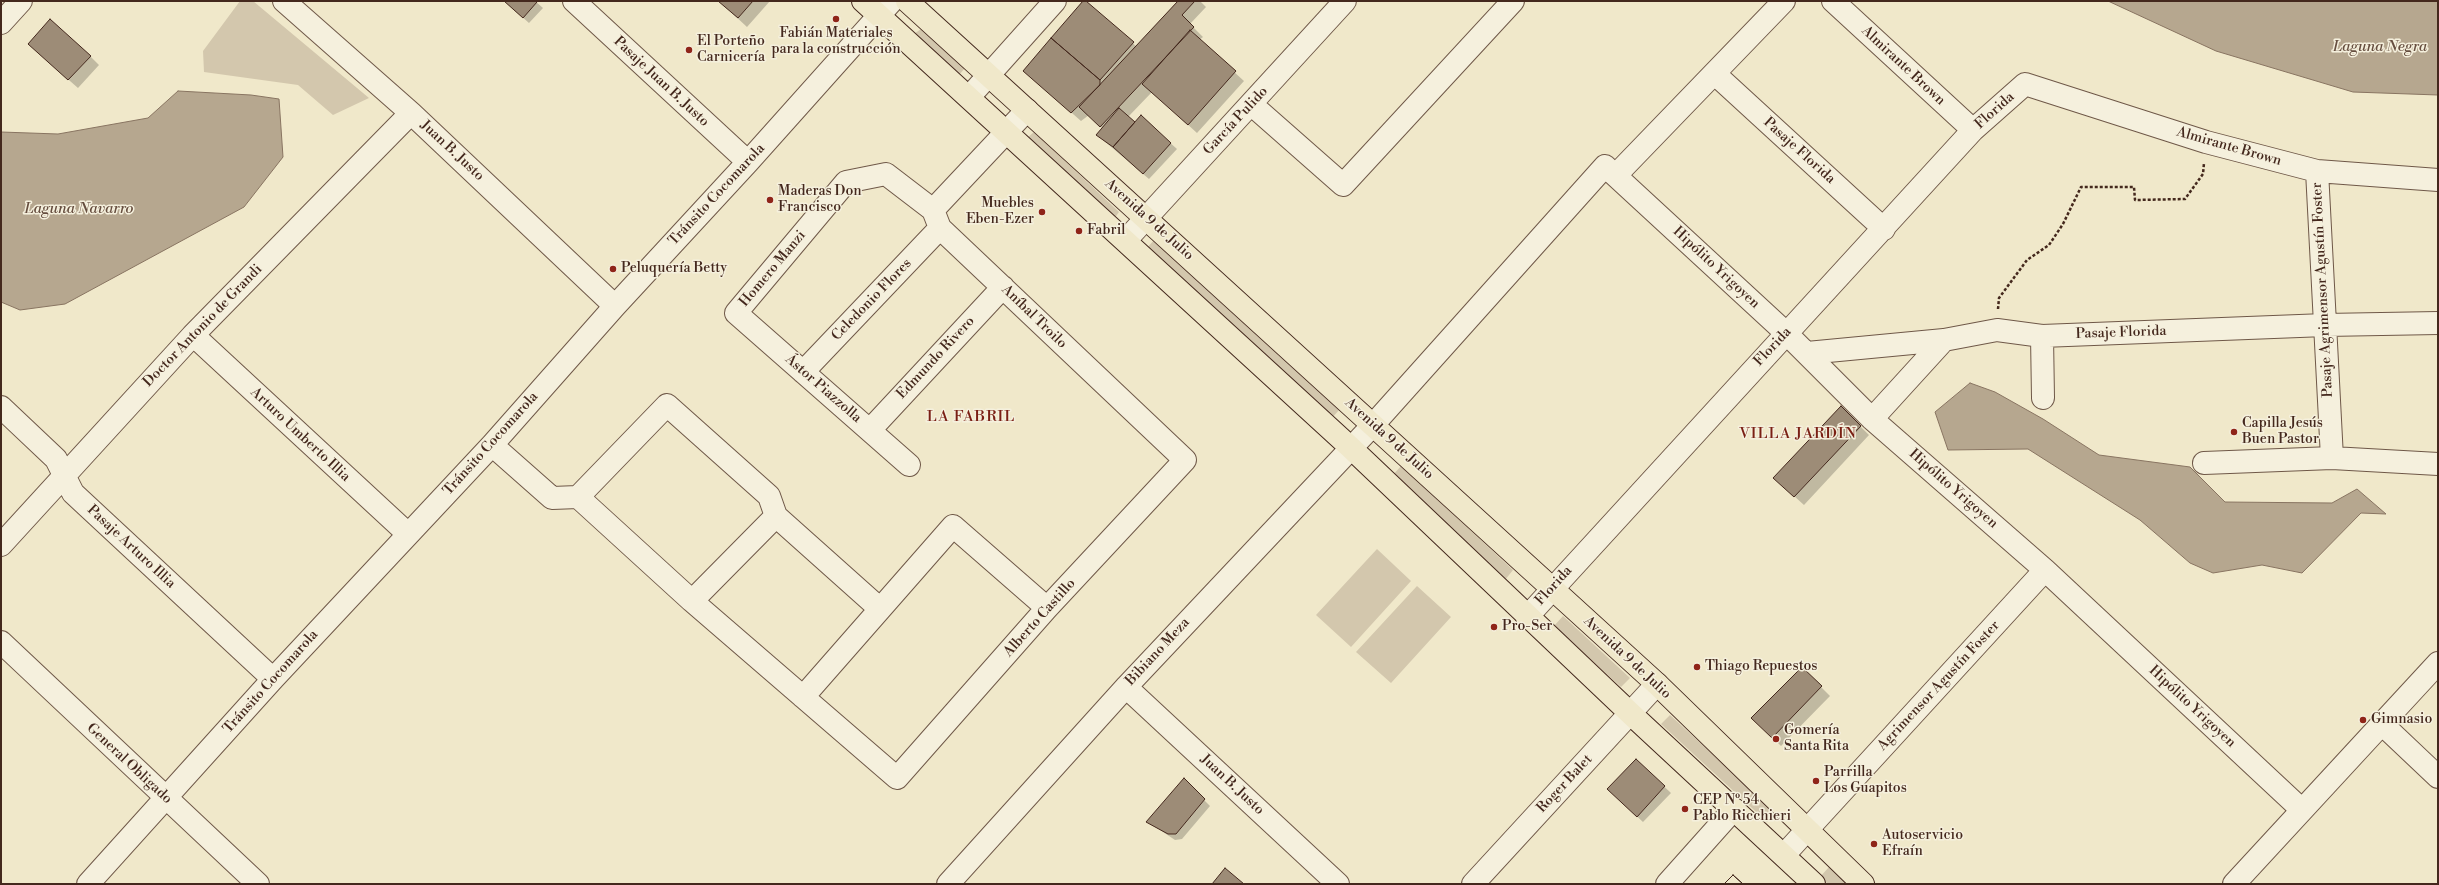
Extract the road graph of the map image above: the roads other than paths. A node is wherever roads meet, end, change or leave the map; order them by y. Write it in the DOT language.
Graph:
graph roads {
  1 [pos="21,1"];
  2 [pos="284,1"];
  3 [pos="574,1"];
  4 [pos="863,1"];
  5 [pos="907,1"];
  6 [pos="1055,1"];
  7 [pos="1345,1"];
  8 [pos="1513,1"];
  9 [pos="1784,1"];
  10 [pos="1833,1"];
  11 [pos="885,8"];
  12 [pos="1,22"];
  13 [pos="1715,74"];
  14 [pos="989,75"];
  15 [pos="2025,84"];
  16 [pos="970,96"];
  17 [pos="1251,104"];
  18 [pos="1027,110"];
  19 [pos="411,113"];
  20 [pos="1973,130"];
  21 [pos="1008,131"];
  22 [pos="748,162"];
  23 [pos="1611,171"];
  24 [pos="2317,171"];
  25 [pos="886,174"];
  26 [pos="2438,180"];
  27 [pos="1146,218"];
  28 [pos="936,219"];
  29 [pos="1884,229"];
  30 [pos="1126,240"];
  31 [pos="1003,287"];
  32 [pos="615,306"];
  33 [pos="736,313"];
  34 [pos="2438,323"];
  35 [pos="2325,325"];
  36 [pos="1786,333"];
  37 [pos="193,335"];
  38 [pos="2042,336"];
  39 [pos="1944,340"];
  40 [pos="1807,354"];
  41 [pos="803,372"];
  42 [pos="2043,398"];
  43 [pos="1,407"];
  44 [pos="1872,419"];
  45 [pos="1373,425"];
  46 [pos="870,430"];
  47 [pos="492,445"];
  48 [pos="1350,447"];
  49 [pos="2332,458"];
  50 [pos="1185,460"];
  51 [pos="2204,463"];
  52 [pos="2438,464"];
  53 [pos="909,465"];
  54 [pos="64,474"];
  55 [pos="578,497"];
  56 [pos="776,516"];
  57 [pos="408,534"];
  58 [pos="1,545"];
  59 [pos="2045,570"];
  60 [pos="1552,588"];
  61 [pos="692,602"];
  62 [pos="879,608"];
  63 [pos="1047,608"];
  64 [pos="1527,617"];
  65 [pos="1,642"];
  66 [pos="2438,663"];
  67 [pos="273,679"];
  68 [pos="1657,684"];
  69 [pos="1126,687"];
  70 [pos="803,697"];
  71 [pos="1630,714"];
  72 [pos="2382,724"];
  73 [pos="2438,777"];
  74 [pos="166,799"];
  75 [pos="1734,809"];
  76 [pos="2302,810"];
  77 [pos="1806,830"];
  78 [pos="1784,855"];
  79 [pos="88,884"];
  80 [pos="258,884"];
  81 [pos="948,884"];
  82 [pos="1338,884"];
  83 [pos="1473,884"];
  84 [pos="1667,884"];
  85 [pos="1814,884"];
  86 [pos="1863,884"];
  87 [pos="2234,884"];
  1 -- 12 [label="street"];
  2 -- 19 [label="street, Juan B. Justo"];
  3 -- 22 [label="street, Pasaje Juan B. Justo"];
  4 -- 11 [label="main road"];
  5 -- 14 [label="main road, Avenida 9 de Julio"];
  6 -- 14 [label="street"];
  7 -- 17 [label="street, García Pulido"];
  8 -- 17 [label="street"];
  9 -- 13 [label="street, Bibiano Meza"];
  10 -- 20 [label="street, Almirante Brown"];
  11 -- 16 [label="main road"];
  11 -- 22 [label="street, Tránsito Cocomarola"];
  13 -- 23 [label="street, Bibiano Meza"];
  13 -- 29 [label="street, Pasaje Florida"];
  14 -- 16 [label="street"];
  14 -- 18 [label="main road, Avenida 9 de Julio"];
  15 -- 20 [label="street, Florida"];
  15 -- 24 [label="street, Almirante Brown"];
  16 -- 21 [label="main road"];
  17 -- 27 [label="street, García Pulido"];
  18 -- 21 [label="street, Celedonio Flores"];
  18 -- 27 [label="main road, Avenida 9 de Julio"];
  19 -- 32 [label="street, Juan B. Justo"];
  19 -- 37 [label="street, Doctor Antonio de Grandi"];
  20 -- 29 [label="street, Florida"];
  21 -- 28 [label="street, Celedonio Flores"];
  21 -- 30 [label="main road"];
  22 -- 32 [label="street, Tránsito Cocomarola"];
  23 -- 36 [label="street, Hipólito Yrigoyen"];
  23 -- 45 [label="street, Bibiano Meza"];
  24 -- 26 [label="street, Almirante Brown"];
  24 -- 35 [label="street, Pasaje Agrimensor Agustín Foster"];
  25 -- 28 [label="street, Aníbal Troilo"];
  25 -- 33 [label="street, Homero Manzi"];
  27 -- 30 [label="street, García Pulido"];
  27 -- 45 [label="main road, Avenida 9 de Julio"];
  28 -- 31 [label="street, Aníbal Troilo"];
  28 -- 41 [label="street, Celedonio Flores"];
  29 -- 36 [label="street, Florida"];
  30 -- 48 [label="main road"];
  31 -- 46 [label="street, Edmundo Rivero"];
  31 -- 50 [label="street, Aníbal Troilo"];
  32 -- 47 [label="street, Tránsito Cocomarola"];
  33 -- 41 [label="street, Ástor Piazzolla"];
  34 -- 35 [label="street, Pasaje Florida"];
  35 -- 38 [label="street, Pasaje Florida"];
  35 -- 49 [label="street, Pasaje Agrimensor Agustín Foster"];
  36 -- 40 [label="street, Hipólito Yrigoyen"];
  36 -- 60 [label="street, Florida"];
  37 -- 54 [label="street, Doctor Antonio de Grandi"];
  37 -- 57 [label="street, Arturo Umberto Illia"];
  38 -- 39 [label="street, Pasaje Florida"];
  38 -- 42 [label="street"];
  39 -- 40 [label="street, Pasaje Florida"];
  39 -- 44 [label="street"];
  40 -- 44 [label="street, Hipólito Yrigoyen"];
  41 -- 46 [label="street, Ástor Piazzolla"];
  43 -- 54 [label="street, Pasaje Arturo Illia"];
  44 -- 59 [label="street, Hipólito Yrigoyen"];
  45 -- 48 [label="street, Bibiano Meza"];
  45 -- 60 [label="main road, Avenida 9 de Julio"];
  46 -- 53 [label="street, Ástor Piazzolla"];
  47 -- 55 [label="street"];
  47 -- 57 [label="street, Tránsito Cocomarola"];
  48 -- 64 [label="main road"];
  48 -- 69 [label="street, Bibiano Meza"];
  49 -- 51 [label="street"];
  49 -- 52 [label="street"];
  50 -- 63 [label="street, Alberto Castillo"];
  54 -- 58 [label="street, Doctor Antonio de Grandi"];
  54 -- 67 [label="street, Pasaje Arturo Illia"];
  55 -- 56 [label="street"];
  55 -- 61 [label="street"];
  56 -- 61 [label="street"];
  56 -- 62 [label="street"];
  57 -- 67 [label="street, Tránsito Cocomarola"];
  59 -- 76 [label="street, Hipólito Yrigoyen"];
  59 -- 77 [label="street, Agrimensor Agustín Foster"];
  60 -- 64 [label="street, Florida"];
  60 -- 68 [label="main road, Avenida 9 de Julio"];
  61 -- 70 [label="street"];
  62 -- 63 [label="street"];
  62 -- 70 [label="street"];
  63 -- 70 [label="street, Alberto Castillo"];
  64 -- 71 [label="main road"];
  65 -- 74 [label="street, General Obligado"];
  66 -- 72 [label="street"];
  67 -- 74 [label="street, Tránsito Cocomarola"];
  68 -- 71 [label="street, Roger Balet"];
  68 -- 77 [label="main road, Avenida 9 de Julio"];
  69 -- 81 [label="street, Bibiano Meza"];
  69 -- 82 [label="street, Juan B. Justo"];
  71 -- 75 [label="main road"];
  71 -- 83 [label="street, Roger Balet"];
  72 -- 73 [label="street"];
  72 -- 76 [label="street"];
  74 -- 79 [label="street, Tránsito Cocomarola"];
  74 -- 80 [label="street, General Obligado"];
  75 -- 78 [label="main road"];
  75 -- 84 [label="street"];
  76 -- 87 [label="street"];
  77 -- 78 [label="street, Agrimensor Agustín Foster"];
  77 -- 86 [label="main road, Avenida 9 de Julio"];
  78 -- 85 [label="main road"];
}
